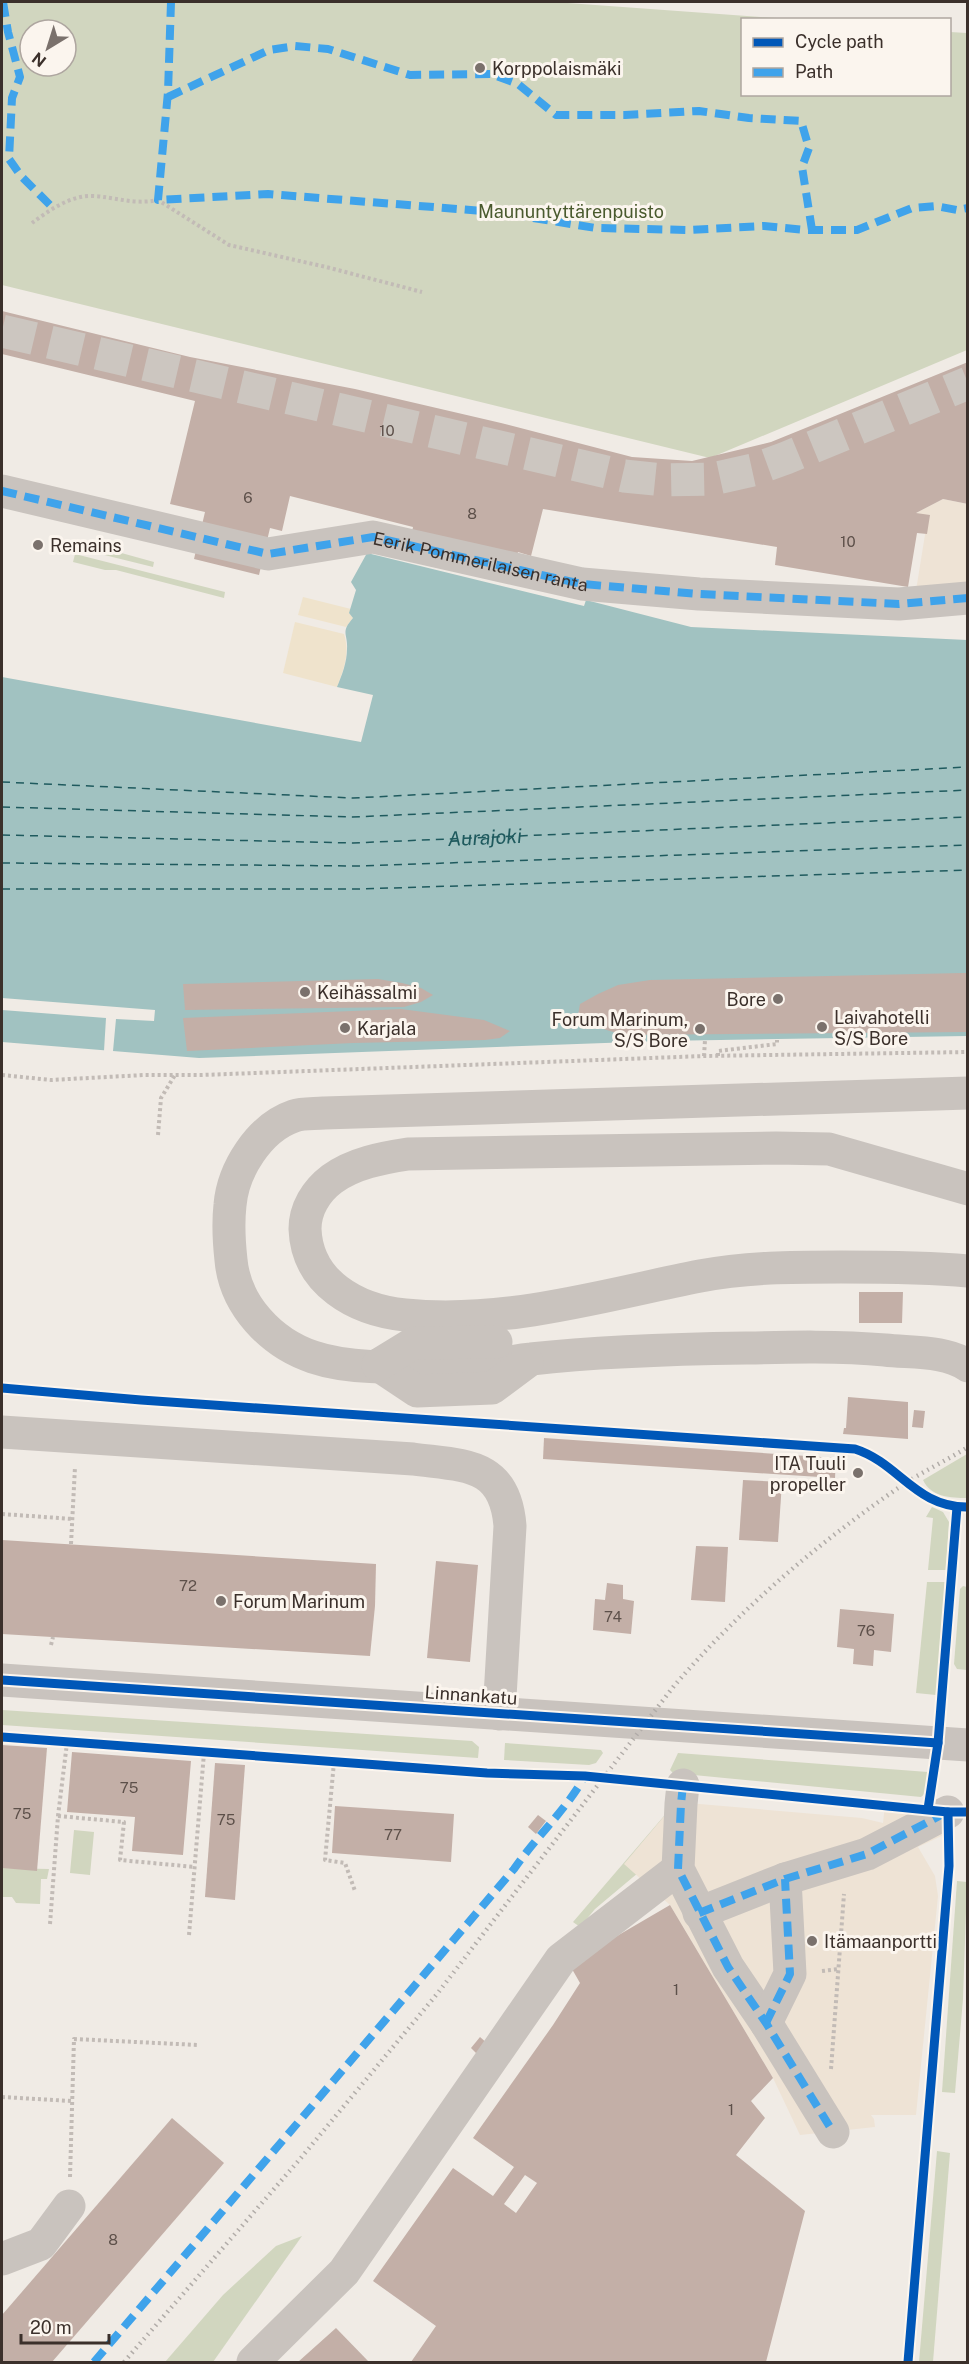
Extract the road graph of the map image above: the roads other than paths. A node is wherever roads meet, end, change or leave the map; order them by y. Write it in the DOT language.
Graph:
graph roads {
  1 [pos="2,491"];
  2 [pos="968,598"];
  3 [pos="968,1094"];
  4 [pos="968,1190"];
  5 [pos="968,1271"];
  6 [pos="531,1359"];
  7 [pos="378,1365"];
  8 [pos="968,1366"];
  9 [pos="2,1432"];
  10 [pos="2,1680"];
  11 [pos="499,1714"];
  12 [pos="968,1745"];
  13 [pos="683,1785"];
  14 [pos="948,1812"];
  15 [pos="678,1869"];
  16 [pos="784,1879"];
  17 [pos="699,1913"];
  18 [pos="766,2023"];
  19 [pos="826,2120"];
  20 [pos="69,2206"];
  21 [pos="6,2269"];
  22 [pos="253,2362"];
  1 -- 2 [label="street, Eerik Pommerilaisen ranta"];
  3 -- 7 [label="street"];
  4 -- 5 [label="street"];
  6 -- 7 [label="street"];
  6 -- 7 [label="street"];
  6 -- 8 [label="street"];
  9 -- 11 [label="street"];
  10 -- 11 [label="street, Linnankatu"];
  11 -- 12 [label="street, Linnankatu"];
  13 -- 15 [label="street"];
  14 -- 16 [label="street"];
  15 -- 17 [label="street"];
  15 -- 22 [label="street"];
  16 -- 17 [label="street"];
  16 -- 18 [label="street"];
  17 -- 18 [label="street"];
  18 -- 19 [label="street"];
  20 -- 21 [label="street"];
}
